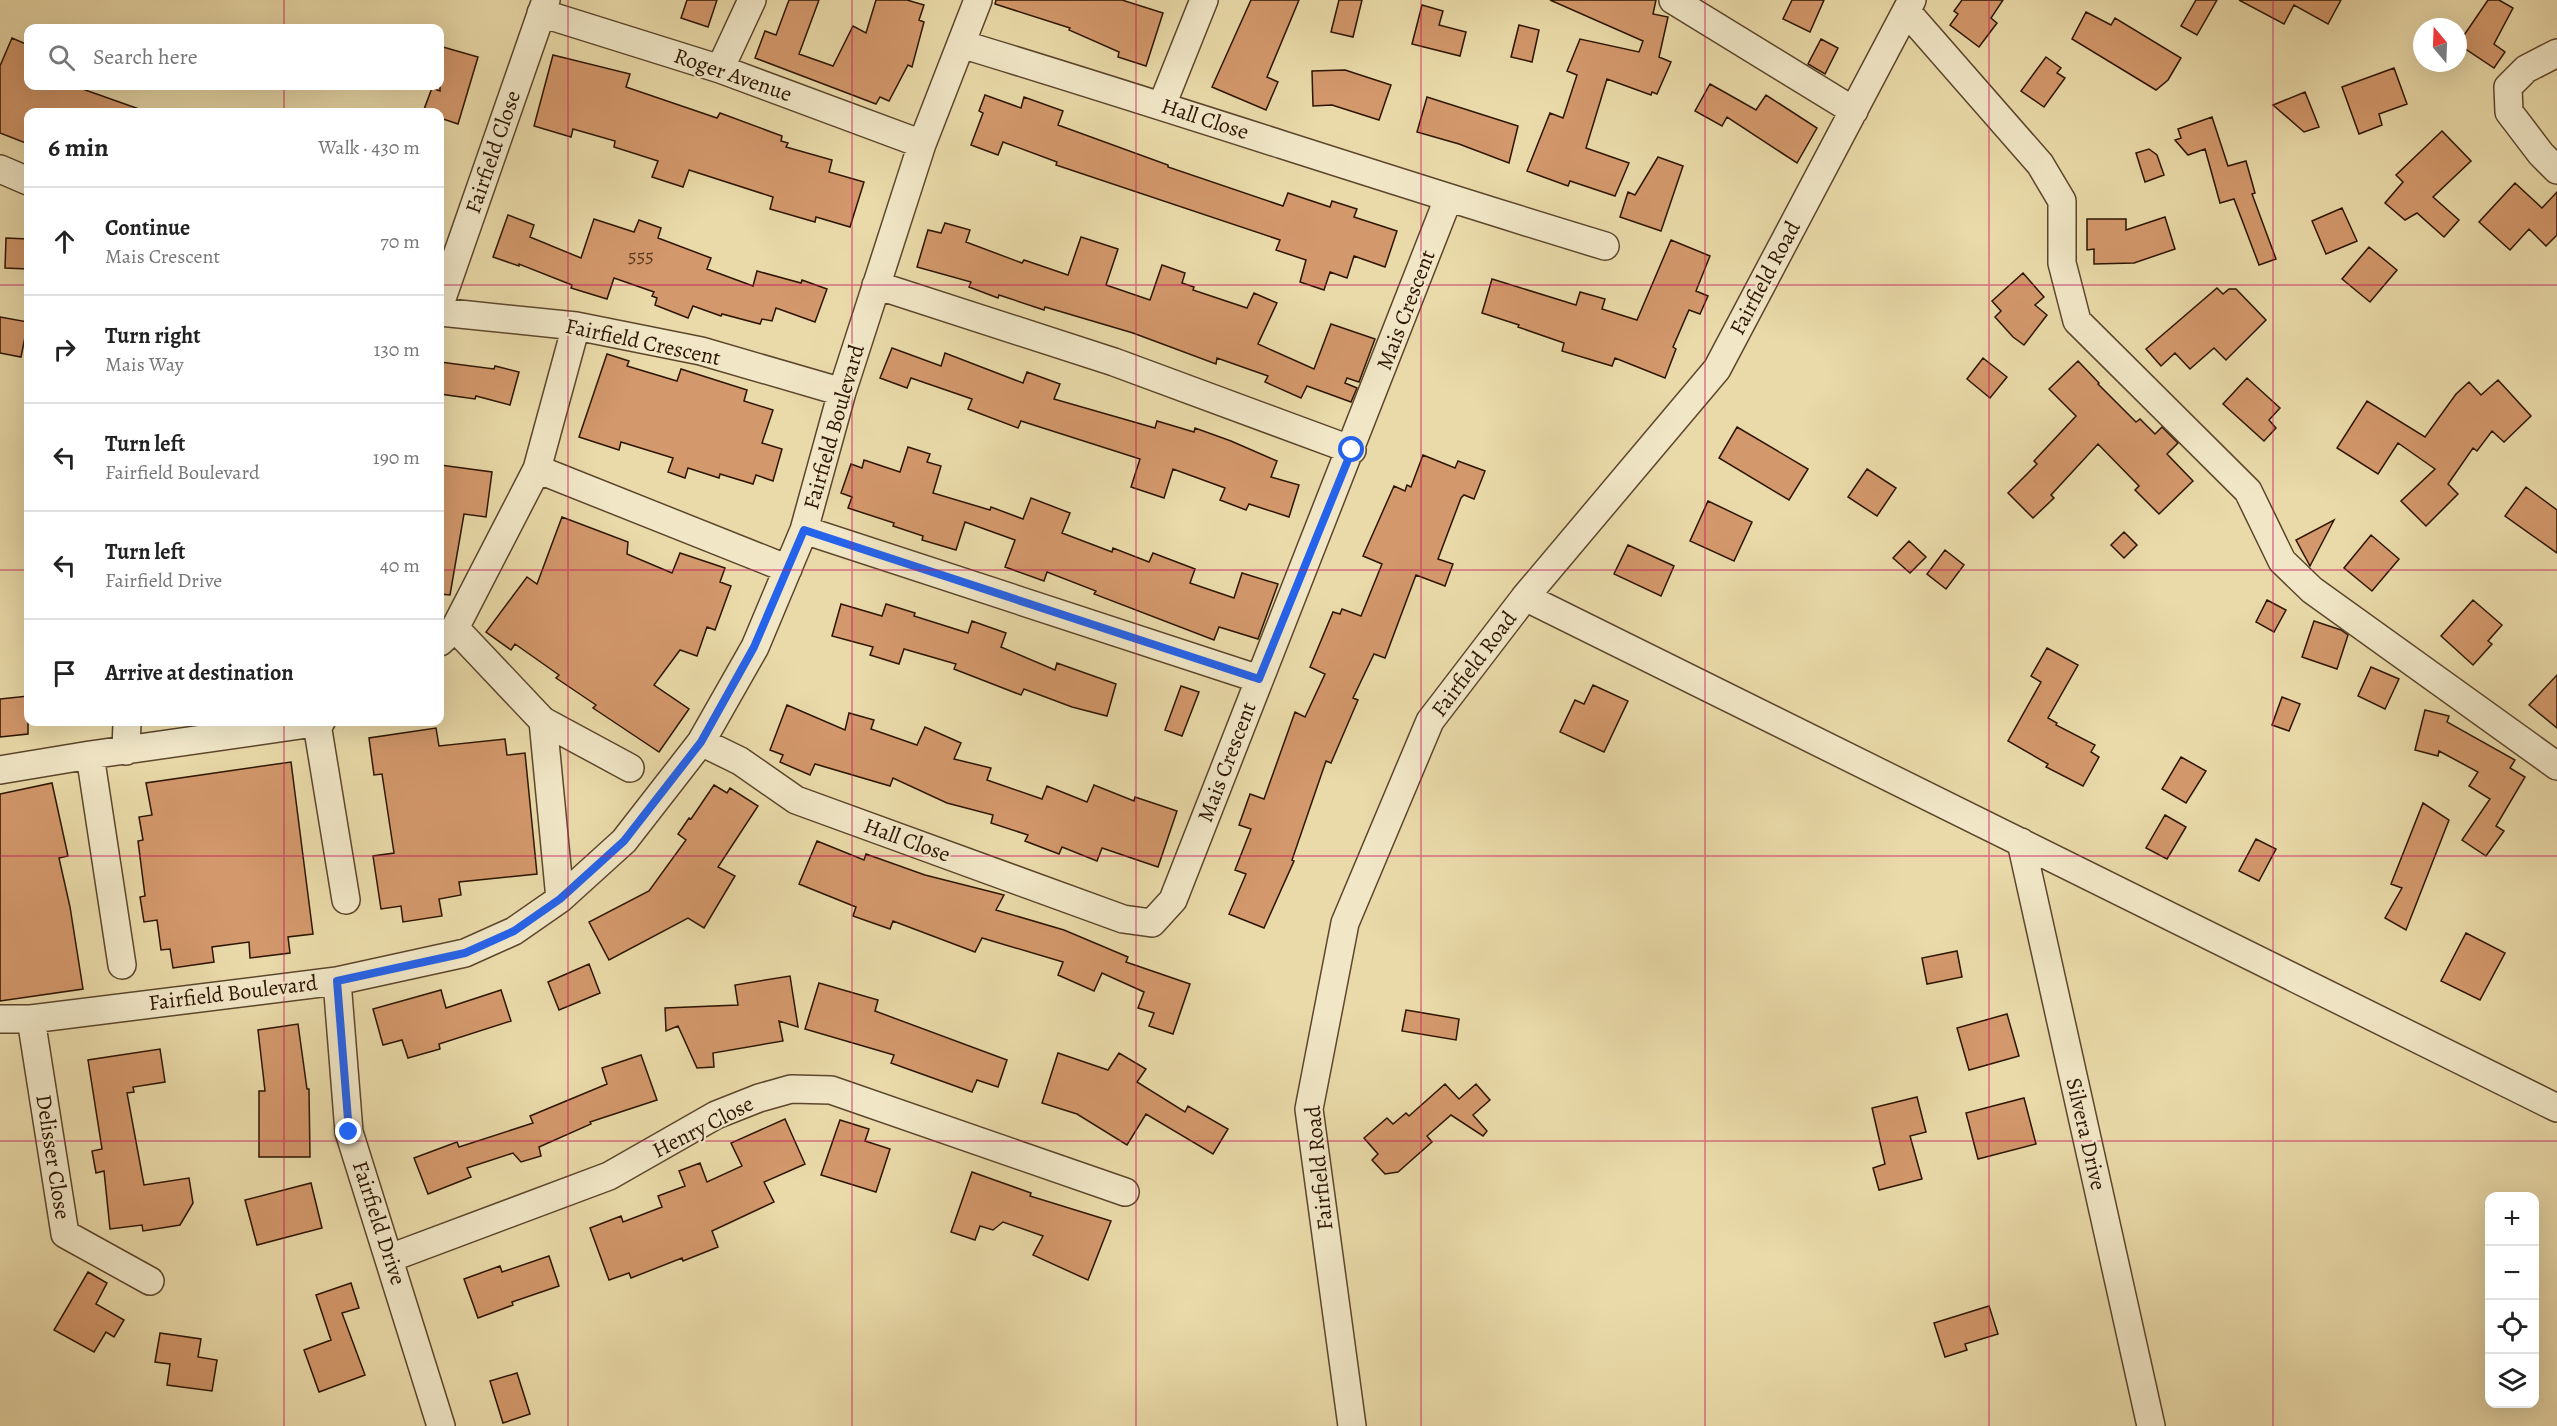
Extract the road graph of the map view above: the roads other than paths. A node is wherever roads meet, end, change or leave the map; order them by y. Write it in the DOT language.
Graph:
graph roads {
  1 [pos="752,0"];
  2 [pos="978,0"];
  3 [pos="1204,0"];
  4 [pos="1673,0"];
  5 [pos="544,6"];
  6 [pos="1909,6"];
  7 [pos="961,44"];
  8 [pos="2557,53"];
  9 [pos="720,69"];
  10 [pos="1162,105"];
  11 [pos="1854,111"];
  12 [pos="922,144"];
  13 [pos="0,169"];
  14 [pos="2557,170"];
  15 [pos="24,179"];
  16 [pos="1448,199"];
  17 [pos="1605,246"];
  18 [pos="876,285"];
  19 [pos="444,293"];
  20 [pos="444,312"];
  21 [pos="576,326"];
  22 [pos="842,392"];
  23 [pos="1352,450"];
  24 [pos="537,469"];
  25 [pos="804,530"];
  26 [pos="788,569"];
  27 [pos="1525,597"];
  28 [pos="447,635"];
  29 [pos="1259,679"];
  30 [pos="543,721"];
  31 [pos="127,726"];
  32 [pos="298,726"];
  33 [pos="319,726"];
  34 [pos="701,742"];
  35 [pos="126,751"];
  36 [pos="90,755"];
  37 [pos="2557,766"];
  38 [pos="630,768"];
  39 [pos="0,770"];
  40 [pos="2021,842"];
  41 [pos="560,899"];
  42 [pos="346,900"];
  43 [pos="1123,919"];
  44 [pos="122,965"];
  45 [pos="337,981"];
  46 [pos="0,1018"];
  47 [pos="31,1019"];
  48 [pos="2557,1108"];
  49 [pos="1125,1192"];
  50 [pos="390,1258"];
  51 [pos="150,1281"];
  52 [pos="441,1426"];
  53 [pos="1352,1426"];
  54 [pos="2151,1426"];
  1 -- 9 [label="street"];
  2 -- 7 [label="street, Fairfield Boulevard"];
  3 -- 10 [label="street"];
  4 -- 11 [label="street"];
  5 -- 9 [label="street, Roger Avenue"];
  5 -- 19 [label="street, Fairfield Close"];
  6 -- 11 [label="street, Fairfield Road"];
  6 -- 37 [label="street"];
  7 -- 10 [label="street, Hall Close"];
  7 -- 12 [label="street, Fairfield Boulevard"];
  8 -- 14 [label="street"];
  9 -- 12 [label="street, Roger Avenue"];
  10 -- 16 [label="street, Hall Close"];
  11 -- 27 [label="street, Fairfield Road"];
  12 -- 18 [label="street, Fairfield Boulevard"];
  13 -- 15 [label="street"];
  16 -- 17 [label="street, Hall Close"];
  16 -- 23 [label="street, Mais Crescent"];
  18 -- 22 [label="street, Fairfield Boulevard"];
  18 -- 23 [label="street"];
  20 -- 21 [label="street, Fairfield Crescent"];
  21 -- 22 [label="street, Fairfield Crescent"];
  21 -- 24 [label="street"];
  22 -- 25 [label="street, Fairfield Boulevard"];
  23 -- 29 [label="street, Mais Crescent"];
  24 -- 26 [label="street"];
  24 -- 28 [label="street"];
  25 -- 26 [label="street, Fairfield Boulevard"];
  25 -- 29 [label="street"];
  26 -- 34 [label="street, Fairfield Boulevard"];
  27 -- 40 [label="street"];
  27 -- 53 [label="street, Fairfield Road"];
  28 -- 30 [label="street"];
  29 -- 43 [label="street, Mais Crescent"];
  30 -- 38 [label="street"];
  30 -- 41 [label="street"];
  31 -- 35 [label="street"];
  32 -- 35 [label="street"];
  33 -- 42 [label="street"];
  34 -- 41 [label="street, Fairfield Boulevard"];
  34 -- 43 [label="street, Hall Close"];
  35 -- 36 [label="street"];
  36 -- 39 [label="street"];
  36 -- 44 [label="street"];
  40 -- 48 [label="street"];
  40 -- 54 [label="street, Silvera Drive"];
  41 -- 45 [label="street, Fairfield Boulevard"];
  45 -- 47 [label="street, Fairfield Boulevard"];
  45 -- 50 [label="street, Fairfield Drive"];
  46 -- 47 [label="street, Fairfield Boulevard"];
  47 -- 51 [label="street, Delisser Close"];
  49 -- 50 [label="street, Henry Close"];
  50 -- 52 [label="street, Fairfield Drive"];
}
